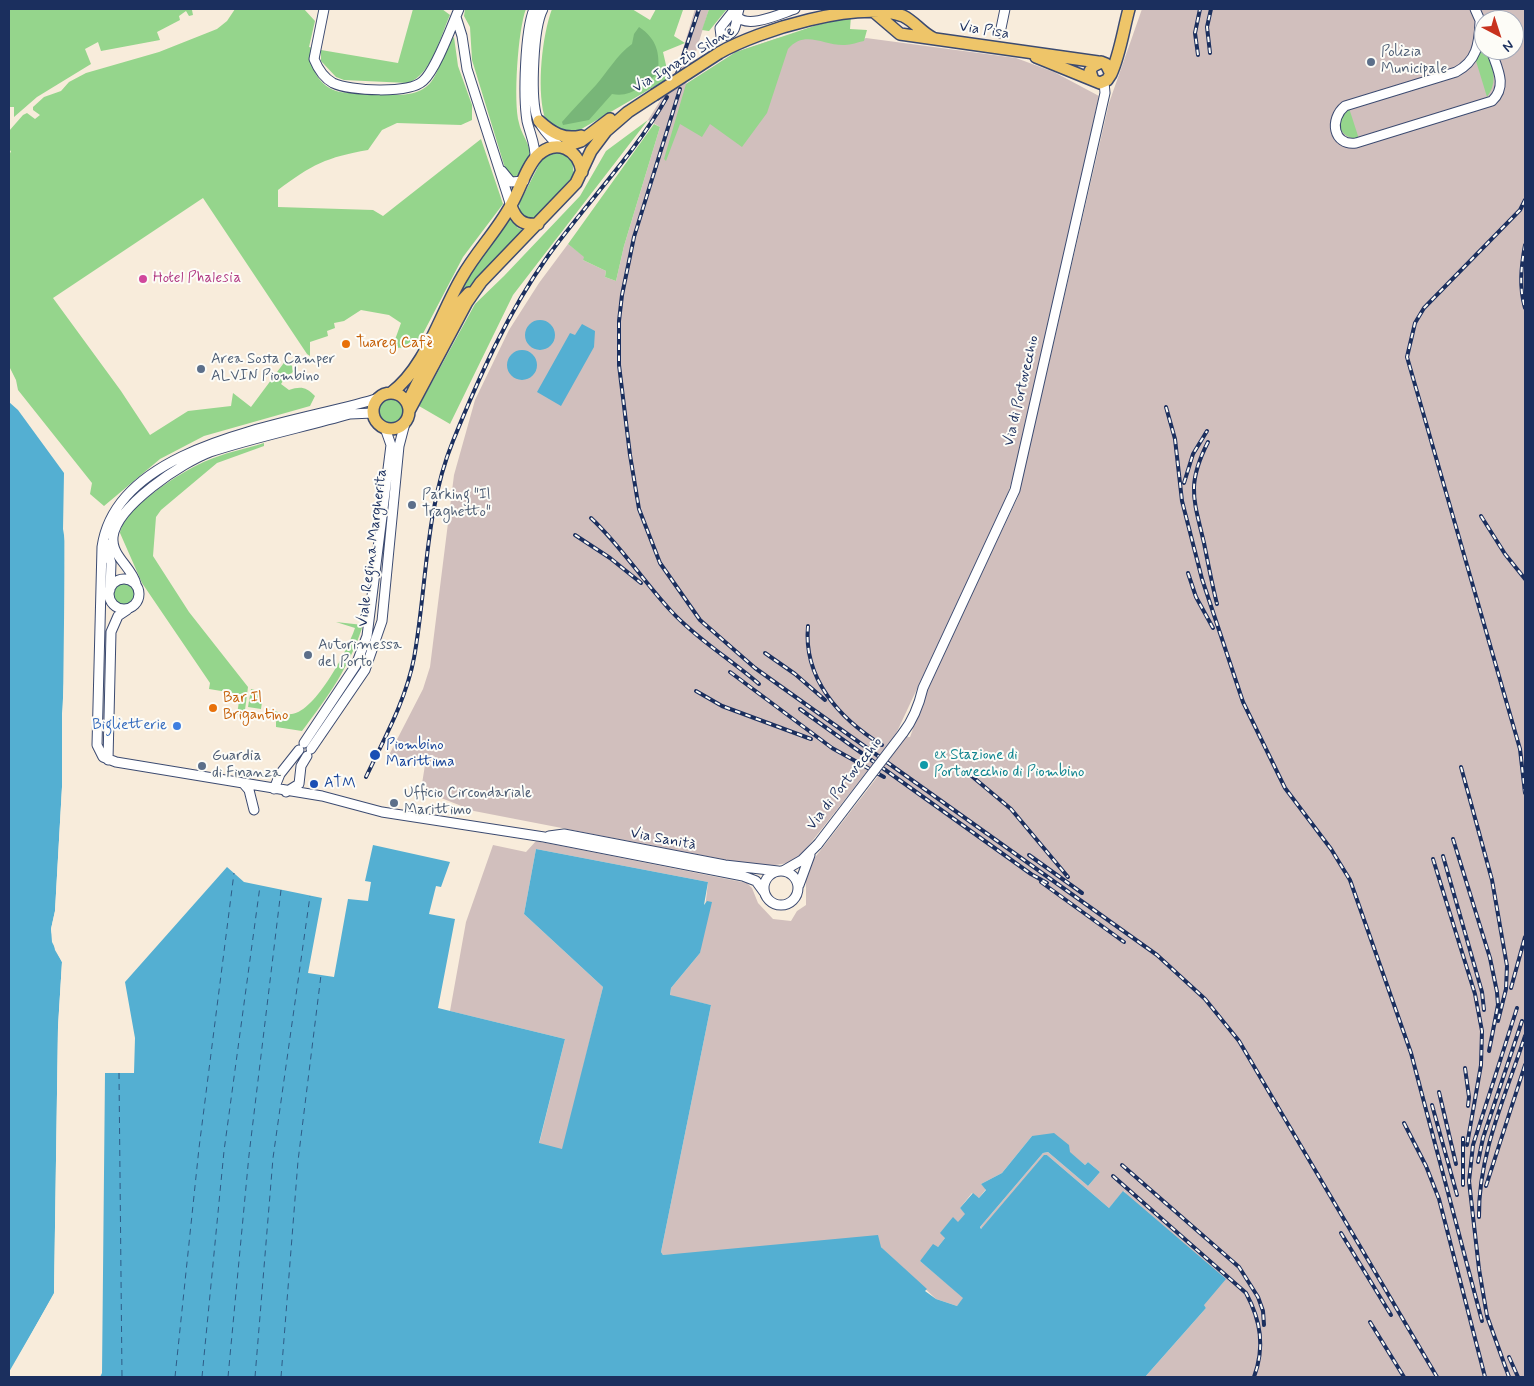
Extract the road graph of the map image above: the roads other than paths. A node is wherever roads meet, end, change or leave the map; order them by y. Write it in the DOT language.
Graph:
graph roads {
  1 [pos="324,9"];
  2 [pos="534,9"];
  3 [pos="543,9"];
  4 [pos="795,9"];
  5 [pos="1005,9"];
  6 [pos="1129,9"];
  7 [pos="845,10"];
  8 [pos="873,10"];
  9 [pos="737,11"];
  10 [pos="458,13"];
  11 [pos="912,23"];
  12 [pos="1000,33"];
  13 [pos="905,35"];
  14 [pos="935,39"];
  15 [pos="1119,44"];
  16 [pos="1028,54"];
  17 [pos="1474,54"];
  18 [pos="1494,60"];
  19 [pos="1099,62"];
  20 [pos="1103,79"];
  21 [pos="628,112"];
  22 [pos="539,121"];
  23 [pos="596,128"];
  24 [pos="561,146"];
  25 [pos="535,159"];
  26 [pos="501,171"];
  27 [pos="582,172"];
  28 [pos="524,181"];
  29 [pos="511,206"];
  30 [pos="538,224"];
  31 [pos="391,393"];
  32 [pos="379,398"];
  33 [pos="409,407"];
  34 [pos="373,413"];
  35 [pos="405,423"];
  36 [pos="385,428"];
  37 [pos="136,584"];
  38 [pos="109,587"];
  39 [pos="126,610"];
  40 [pos="305,750"];
  41 [pos="108,760"];
  42 [pos="286,768"];
  43 [pos="300,777"];
  44 [pos="243,783"];
  45 [pos="274,788"];
  46 [pos="286,792"];
  47 [pos="322,796"];
  48 [pos="254,810"];
  49 [pos="544,837"];
  50 [pos="810,853"];
  51 [pos="781,871"];
  52 [pos="799,885"];
  53 [pos="764,892"];
  1 -- 10 [label="street"];
  2 -- 25 [label="street"];
  3 -- 22 [label="street"];
  4 -- 9 [label="street"];
  5 -- 12 [label="street"];
  6 -- 15 [label="main road"];
  7 -- 8 [label="main road, Via Ignazio Silone"];
  7 -- 21 [label="main road, Via Ignazio Silone, bridge"];
  8 -- 11 [label="main road, Via Pisa"];
  8 -- 13 [label="main road, Via Pisa"];
  10 -- 26 [label="street"];
  11 -- 13 [label="main road"];
  11 -- 14 [label="main road, Via Pisa"];
  13 -- 14 [label="main road, Via Pisa"];
  14 -- 16 [label="main road, Via Pisa"];
  15 -- 19 [label="main road"];
  15 -- 20 [label="main road"];
  16 -- 19 [label="main road, Via Pisa"];
  16 -- 20 [label="main road, Via Pisa"];
  17 -- 18 [label="street"];
  19 -- 20 [label="main road"];
  19 -- 20 [label="main road, Via di Portovecchio"];
  20 -- 50 [label="street, Via di Portovecchio, bridge"];
  21 -- 23 [label="main road, Via Ignazio Silone"];
  21 -- 27 [label="main road, Via Ignazio Silone"];
  22 -- 23 [label="main road"];
  22 -- 24 [label="street"];
  23 -- 24 [label="main road, Via Ignazio Silone"];
  24 -- 25 [label="main road, Via Ignazio Silone"];
  24 -- 27 [label="main road"];
  25 -- 28 [label="main road"];
  26 -- 28 [label="street"];
  26 -- 29 [label="street"];
  27 -- 30 [label="main road, Via Ignazio Silone"];
  28 -- 29 [label="main road"];
  29 -- 30 [label="main road"];
  29 -- 31 [label="main road"];
  30 -- 33 [label="main road"];
  31 -- 32 [label="main road"];
  31 -- 33 [label="main road"];
  32 -- 34 [label="main road"];
  32 -- 38 [label="street"];
  33 -- 35 [label="main road"];
  34 -- 36 [label="main road"];
  34 -- 37 [label="street"];
  35 -- 36 [label="main road"];
  35 -- 40 [label="street, Viale Regina Margherita"];
  36 -- 40 [label="street, Viale Regina Margherita"];
  37 -- 38 [label="street"];
  37 -- 39 [label="street"];
  38 -- 39 [label="street"];
  38 -- 41 [label="street"];
  39 -- 41 [label="street"];
  40 -- 42 [label="street, Viale Regina Margherita"];
  40 -- 43 [label="street, Viale Regina Margherita"];
  41 -- 44 [label="street"];
  42 -- 43 [label="street"];
  42 -- 45 [label="street, Viale Regina Margherita"];
  43 -- 46 [label="street"];
  43 -- 47 [label="street"];
  44 -- 45 [label="street"];
  44 -- 48 [label="street"];
  45 -- 46 [label="street"];
  46 -- 47 [label="street"];
  47 -- 49 [label="street, Via Sanità"];
  49 -- 51 [label="street, Via Sanità"];
  49 -- 53 [label="street, Via Sanità"];
  50 -- 51 [label="street, Via di Portovecchio"];
  50 -- 52 [label="street, Via di Portovecchio"];
  51 -- 52 [label="street"];
  51 -- 53 [label="street"];
  52 -- 53 [label="street, Via Sanità"];
}
